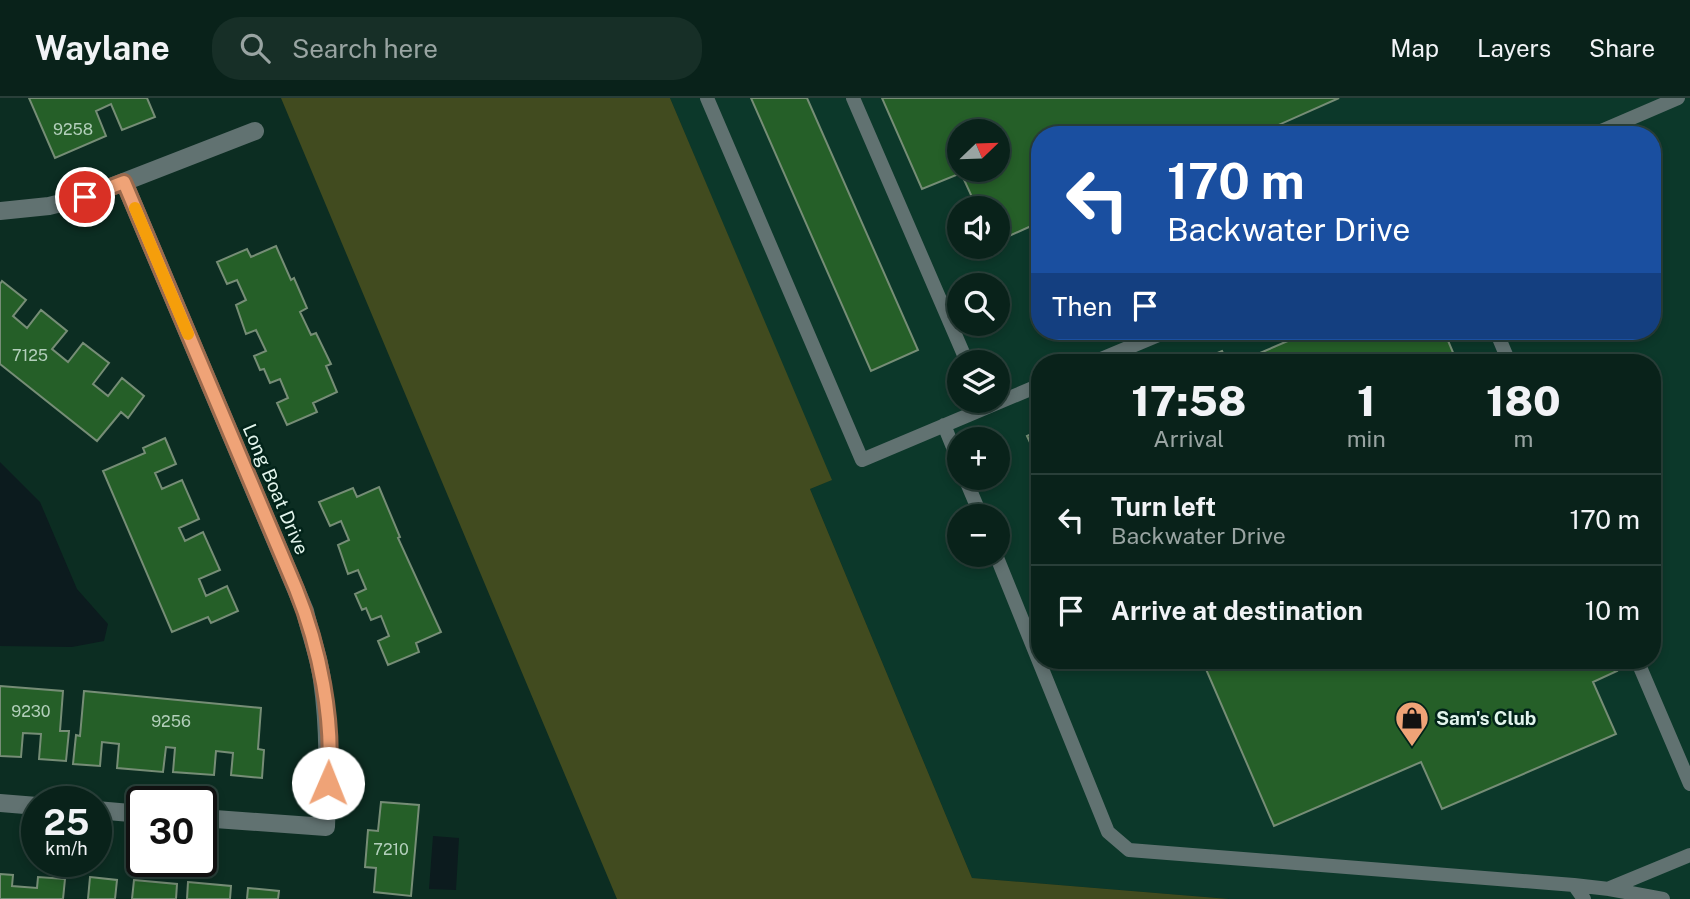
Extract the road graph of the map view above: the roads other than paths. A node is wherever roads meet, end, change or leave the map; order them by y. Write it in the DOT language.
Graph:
graph roads {
  1 [pos="707,98"];
  2 [pos="853,98"];
  3 [pos="1678,98"];
  4 [pos="1613,126"];
  5 [pos="256,131"];
  6 [pos="124,182"];
  7 [pos="0,211"];
  8 [pos="1147,340"];
  9 [pos="962,350"];
  10 [pos="1113,354"];
  11 [pos="1031,388"];
  12 [pos="1010,396"];
  13 [pos="968,413"];
  14 [pos="944,425"];
  15 [pos="947,432"];
  16 [pos="1001,567"];
  17 [pos="1031,642"];
  18 [pos="1042,669"];
  19 [pos="1641,669"];
  20 [pos="1690,783"];
  21 [pos="0,803"];
  22 [pos="21,805"];
  23 [pos="217,819"];
  24 [pos="1690,855"];
  25 [pos="1574,886"];
  26 [pos="1609,889"];
  27 [pos="1584,899"];
  28 [pos="1663,899"];
  1 -- 14 [label="lane"];
  2 -- 9 [label="lane"];
  3 -- 4 [label="lane"];
  5 -- 6 [label="street"];
  6 -- 7 [label="street"];
  6 -- 23 [label="street, Long Boat Drive"];
  8 -- 10 [label="lane"];
  11 -- 12 [label="lane"];
  13 -- 14 [label="lane"];
  14 -- 15 [label="lane"];
  16 -- 17 [label="lane"];
  18 -- 25 [label="lane"];
  19 -- 20 [label="lane"];
  21 -- 22 [label="street"];
  24 -- 26 [label="lane"];
  25 -- 26 [label="lane"];
  25 -- 27 [label="lane"];
  26 -- 28 [label="lane"];
}
